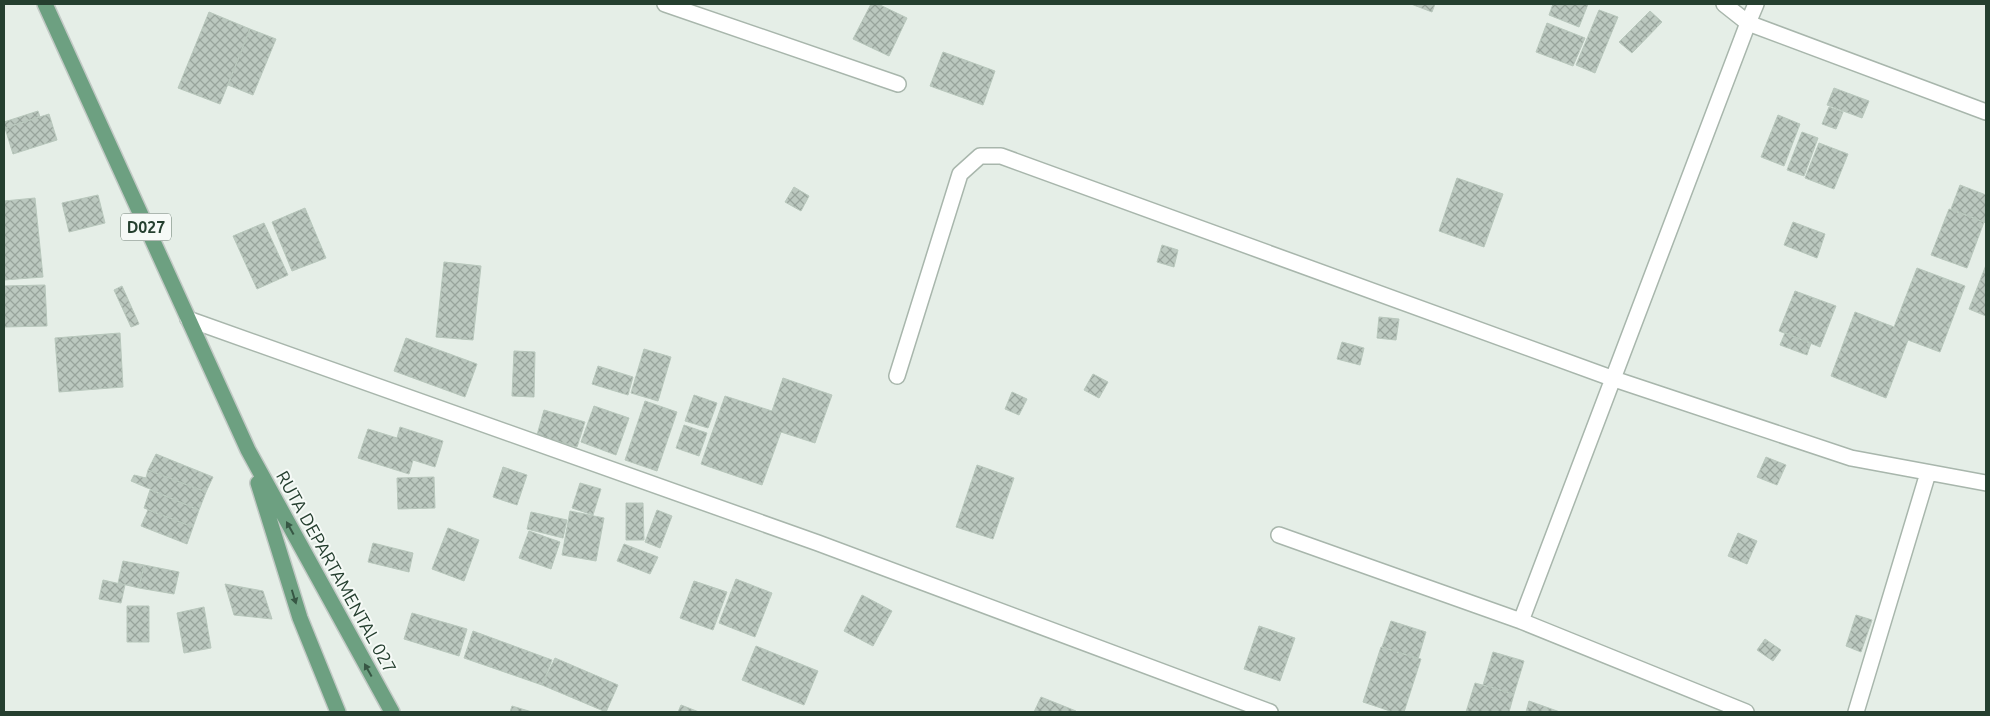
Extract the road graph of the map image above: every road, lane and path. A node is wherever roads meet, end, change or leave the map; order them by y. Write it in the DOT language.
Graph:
graph roads {
  1 [pos="45,4"];
  2 [pos="665,4"];
  3 [pos="1724,4"];
  4 [pos="1756,4"];
  5 [pos="1748,23"];
  6 [pos="898,84"];
  7 [pos="1986,112"];
  8 [pos="188,319"];
  9 [pos="897,376"];
  10 [pos="1614,379"];
  11 [pos="248,450"];
  12 [pos="1928,473"];
  13 [pos="1986,483"];
  14 [pos="1279,535"];
  15 [pos="1521,621"];
  16 [pos="338,712"];
  17 [pos="392,712"];
  18 [pos="1270,712"];
  19 [pos="1746,712"];
  20 [pos="1856,712"];
  1 -- 8 [label="main road, RUTA DEPARTAMENTAL 027 / D027"];
  2 -- 6 [label="street"];
  3 -- 5 [label="street"];
  4 -- 5 [label="street"];
  5 -- 7 [label="street"];
  5 -- 10 [label="street"];
  8 -- 11 [label="main road, RUTA DEPARTAMENTAL 027 / D027"];
  8 -- 18 [label="street"];
  9 -- 10 [label="street"];
  10 -- 12 [label="street"];
  10 -- 15 [label="street"];
  11 -- 16 [label="main road, RUTA DEPARTAMENTAL 027 / D027, one-way"];
  17 -- 11 [label="main road, RUTA DEPARTAMENTAL 027 / D027, one-way"];
  12 -- 13 [label="street"];
  12 -- 20 [label="street"];
  14 -- 15 [label="street"];
  15 -- 19 [label="street"];
}
